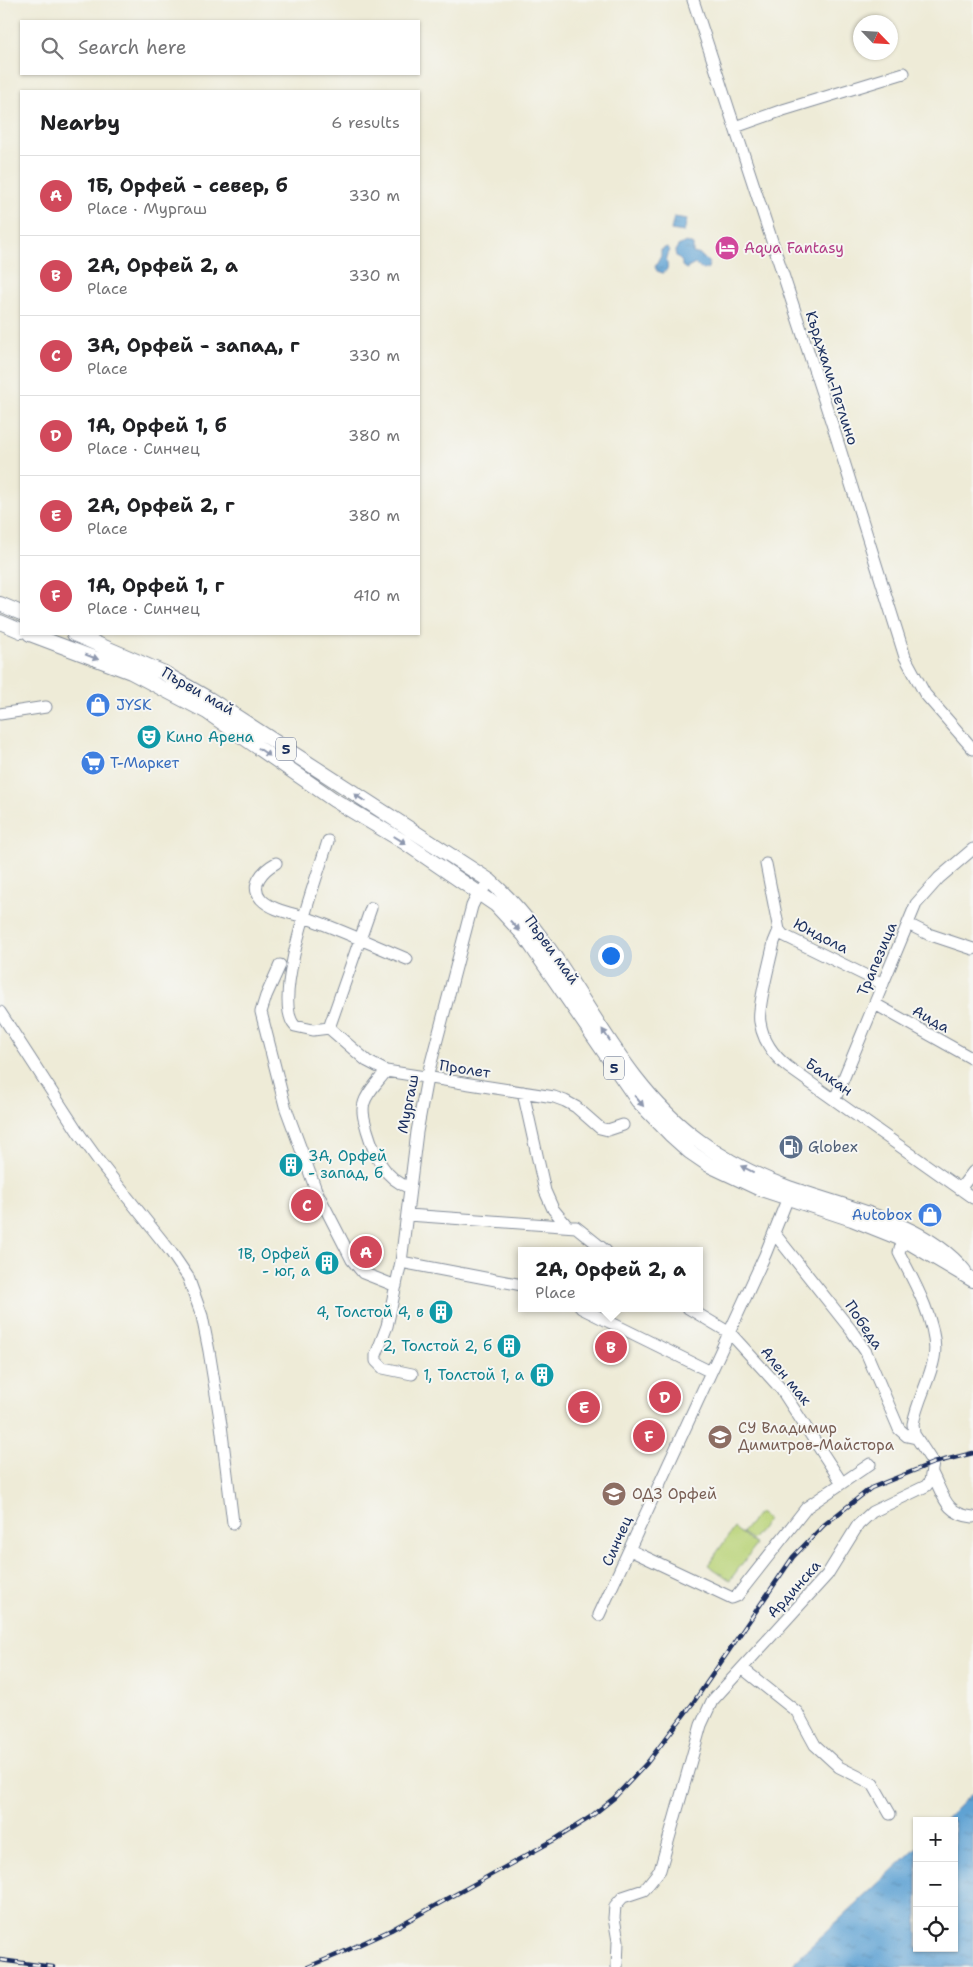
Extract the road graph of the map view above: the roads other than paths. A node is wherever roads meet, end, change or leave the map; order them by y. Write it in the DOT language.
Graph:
graph roads {
  1 [pos="693,0"];
  2 [pos="904,73"];
  3 [pos="735,127"];
  4 [pos="0,604"];
  5 [pos="19,612"];
  6 [pos="0,617"];
  7 [pos="0,622"];
  8 [pos="20,630"];
  9 [pos="33,635"];
  10 [pos="76,635"];
  11 [pos="46,706"];
  12 [pos="0,714"];
  13 [pos="973,749"];
  14 [pos="328,841"];
  15 [pos="973,849"];
  16 [pos="276,863"];
  17 [pos="766,864"];
  18 [pos="490,880"];
  19 [pos="480,892"];
  20 [pos="370,908"];
  21 [pos="304,917"];
  22 [pos="908,924"];
  23 [pos="779,930"];
  24 [pos="358,939"];
  25 [pos="973,949"];
  26 [pos="407,959"];
  27 [pos="280,965"];
  28 [pos="884,984"];
  29 [pos="875,1004"];
  30 [pos="0,1012"];
  31 [pos="329,1028"];
  32 [pos="973,1059"];
  33 [pos="386,1071"];
  34 [pos="428,1078"];
  35 [pos="523,1092"];
  36 [pos="835,1099"];
  37 [pos="623,1125"];
  38 [pos="973,1172"];
  39 [pos="410,1188"];
  40 [pos="960,1189"];
  41 [pos="789,1194"];
  42 [pos="973,1198"];
  43 [pos="408,1215"];
  44 [pos="566,1226"];
  45 [pos="774,1233"];
  46 [pos="907,1241"];
  47 [pos="601,1247"];
  48 [pos="401,1262"];
  49 [pos="970,1278"];
  50 [pos="518,1284"];
  51 [pos="396,1286"];
  52 [pos="589,1312"];
  53 [pos="695,1312"];
  54 [pos="730,1332"];
  55 [pos="710,1372"];
  56 [pos="412,1374"];
  57 [pos="916,1438"];
  58 [pos="870,1464"];
  59 [pos="932,1474"];
  60 [pos="842,1483"];
  61 [pos="973,1518"];
  62 [pos="233,1523"];
  63 [pos="630,1550"];
  64 [pos="599,1615"];
  65 [pos="742,1668"];
  66 [pos="890,1814"];
  67 [pos="618,1967"];
  1 -- 3 [label="street, Кърджали-Петлино"];
  2 -- 3 [label="street"];
  3 -- 13 [label="street, Кърджали-Петлино"];
  4 -- 5 [label="main road"];
  5 -- 6 [label="street"];
  7 -- 8 [label="main road"];
  9 -- 19 [label="main road, Първи май / 5, one-way"];
  18 -- 10 [label="main road, Първи май / 5, one-way"];
  11 -- 12 [label="street"];
  14 -- 21 [label="street"];
  15 -- 22 [label="street, Трапезица"];
  16 -- 21 [label="street"];
  17 -- 23 [label="street, Юндола"];
  18 -- 19 [label="street, Мургаш"];
  41 -- 18 [label="main road, Първи май / 5, one-way"];
  19 -- 34 [label="street, Мургаш"];
  19 -- 41 [label="main road, Първи май / 5, one-way"];
  20 -- 24 [label="street"];
  21 -- 24 [label="street"];
  21 -- 31 [label="street"];
  22 -- 25 [label="street"];
  22 -- 28 [label="street, Трапезица"];
  23 -- 28 [label="street, Юндола"];
  23 -- 36 [label="street, Балкан"];
  24 -- 26 [label="street"];
  24 -- 31 [label="street"];
  27 -- 51 [label="street"];
  28 -- 29 [label="street, Трапезица"];
  29 -- 32 [label="street, Аида"];
  29 -- 36 [label="street, Трапезица"];
  30 -- 62 [label="street"];
  31 -- 33 [label="street, Пролет"];
  33 -- 34 [label="street, Пролет"];
  33 -- 39 [label="street"];
  34 -- 35 [label="street, Пролет"];
  34 -- 39 [label="street, Мургаш"];
  35 -- 37 [label="street, Пролет"];
  35 -- 44 [label="street"];
  36 -- 40 [label="street, Балкан"];
  38 -- 40 [label="street"];
  39 -- 43 [label="street, Мургаш"];
  40 -- 42 [label="street, Балкан"];
  41 -- 45 [label="street, Синчец"];
  41 -- 46 [label="main road, Първи май / 5"];
  41 -- 49 [label="main road, Първи май / 5"];
  43 -- 44 [label="street"];
  43 -- 48 [label="street, Мургаш"];
  44 -- 47 [label="street"];
  45 -- 54 [label="street, Синчец"];
  45 -- 57 [label="street, Победа"];
  46 -- 49 [label="main road, Първи май / 5"];
  46 -- 57 [label="street"];
  48 -- 50 [label="street"];
  48 -- 51 [label="street, Мургаш"];
  51 -- 56 [label="street, Мургаш"];
  52 -- 55 [label="street"];
  53 -- 54 [label="street, Ален мак"];
  54 -- 55 [label="street, Синчец"];
  54 -- 60 [label="street, Ален мак"];
  55 -- 63 [label="street, Синчец"];
  57 -- 59 [label="street"];
  58 -- 60 [label="street"];
  59 -- 61 [label="street"];
  59 -- 65 [label="street, Ардинска"];
  60 -- 63 [label="street"];
  63 -- 64 [label="street, Синчец"];
  65 -- 66 [label="street"];
  65 -- 67 [label="street, Ардинска"];
}
